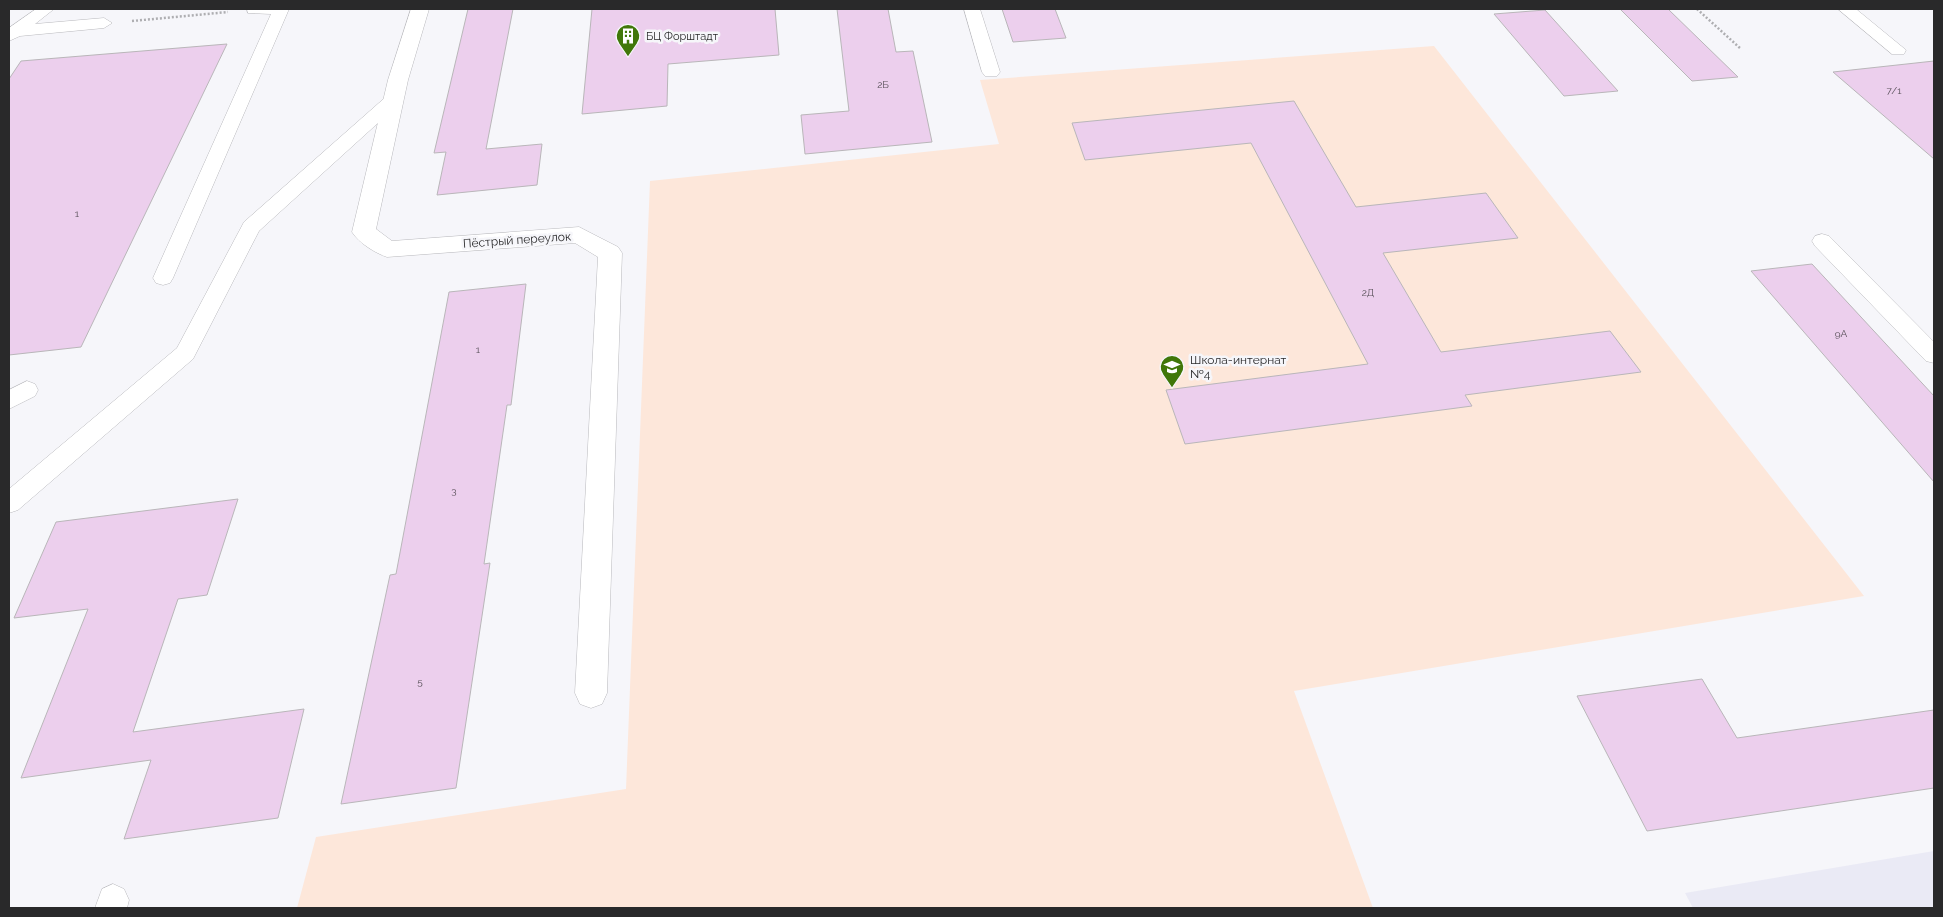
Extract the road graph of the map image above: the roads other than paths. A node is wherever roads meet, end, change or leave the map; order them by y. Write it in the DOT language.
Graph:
graph roads {
  1 [pos="46,9"];
  2 [pos="273,9"];
  3 [pos="281,9"];
  4 [pos="420,9"];
  5 [pos="972,9"];
  6 [pos="1846,9"];
  7 [pos="254,10"];
  8 [pos="104,23"];
  9 [pos="12,34"];
  10 [pos="1898,50"];
  11 [pos="991,72"];
  12 [pos="394,99"];
  13 [pos="1822,241"];
  14 [pos="163,278"];
  15 [pos="1934,355"];
  16 [pos="9,503"];
  17 [pos="591,693"];
  1 -- 9 [label="lane"];
  2 -- 7 [label="lane"];
  3 -- 14 [label="lane"];
  4 -- 12 [label="street, Пёстрый переулок"];
  5 -- 11 [label="lane"];
  6 -- 10 [label="lane"];
  8 -- 9 [label="lane"];
  12 -- 16 [label="lane"];
  12 -- 17 [label="street, Пёстрый переулок"];
  13 -- 15 [label="lane"];
}
